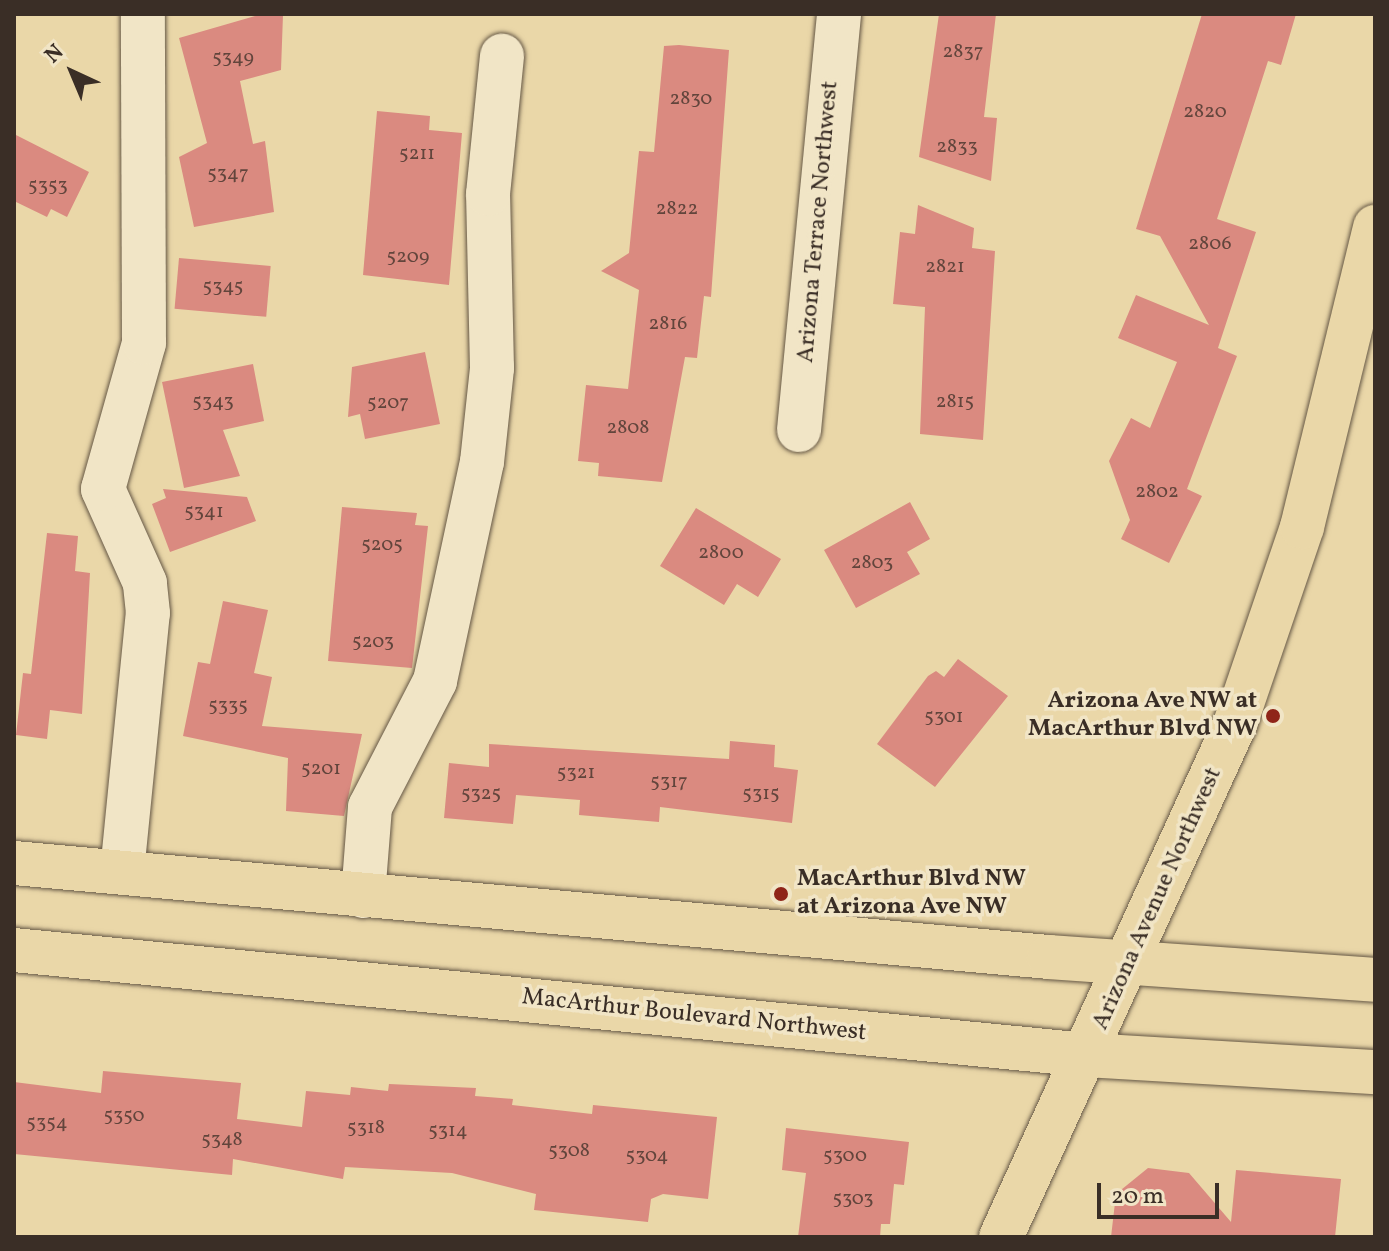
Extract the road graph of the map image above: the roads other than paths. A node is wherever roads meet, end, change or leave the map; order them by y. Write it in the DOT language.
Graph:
graph roads {
  1 [pos="143,14"];
  2 [pos="839,14"];
  3 [pos="502,56"];
  4 [pos="1375,227"];
  5 [pos="799,430"];
  6 [pos="14,863"];
  7 [pos="122,872"];
  8 [pos="363,896"];
  9 [pos="14,950"];
  10 [pos="1129,961"];
  11 [pos="1375,980"];
  12 [pos="1087,1055"];
  13 [pos="1375,1072"];
  14 [pos="1001,1237"];
  1 -- 7 [label="street"];
  2 -- 5 [label="street, Arizona Terrace Northwest"];
  3 -- 8 [label="street"];
  4 -- 10 [label="main road, Arizona Avenue Northwest"];
  6 -- 7 [label="main road"];
  7 -- 8 [label="main road"];
  8 -- 10 [label="main road"];
  9 -- 12 [label="main road, MacArthur Boulevard Northwest"];
  10 -- 11 [label="main road"];
  10 -- 12 [label="main road, Arizona Avenue Northwest"];
  12 -- 13 [label="main road, MacArthur Boulevard Northwest"];
  12 -- 14 [label="main road, Arizona Avenue Northwest"];
}
